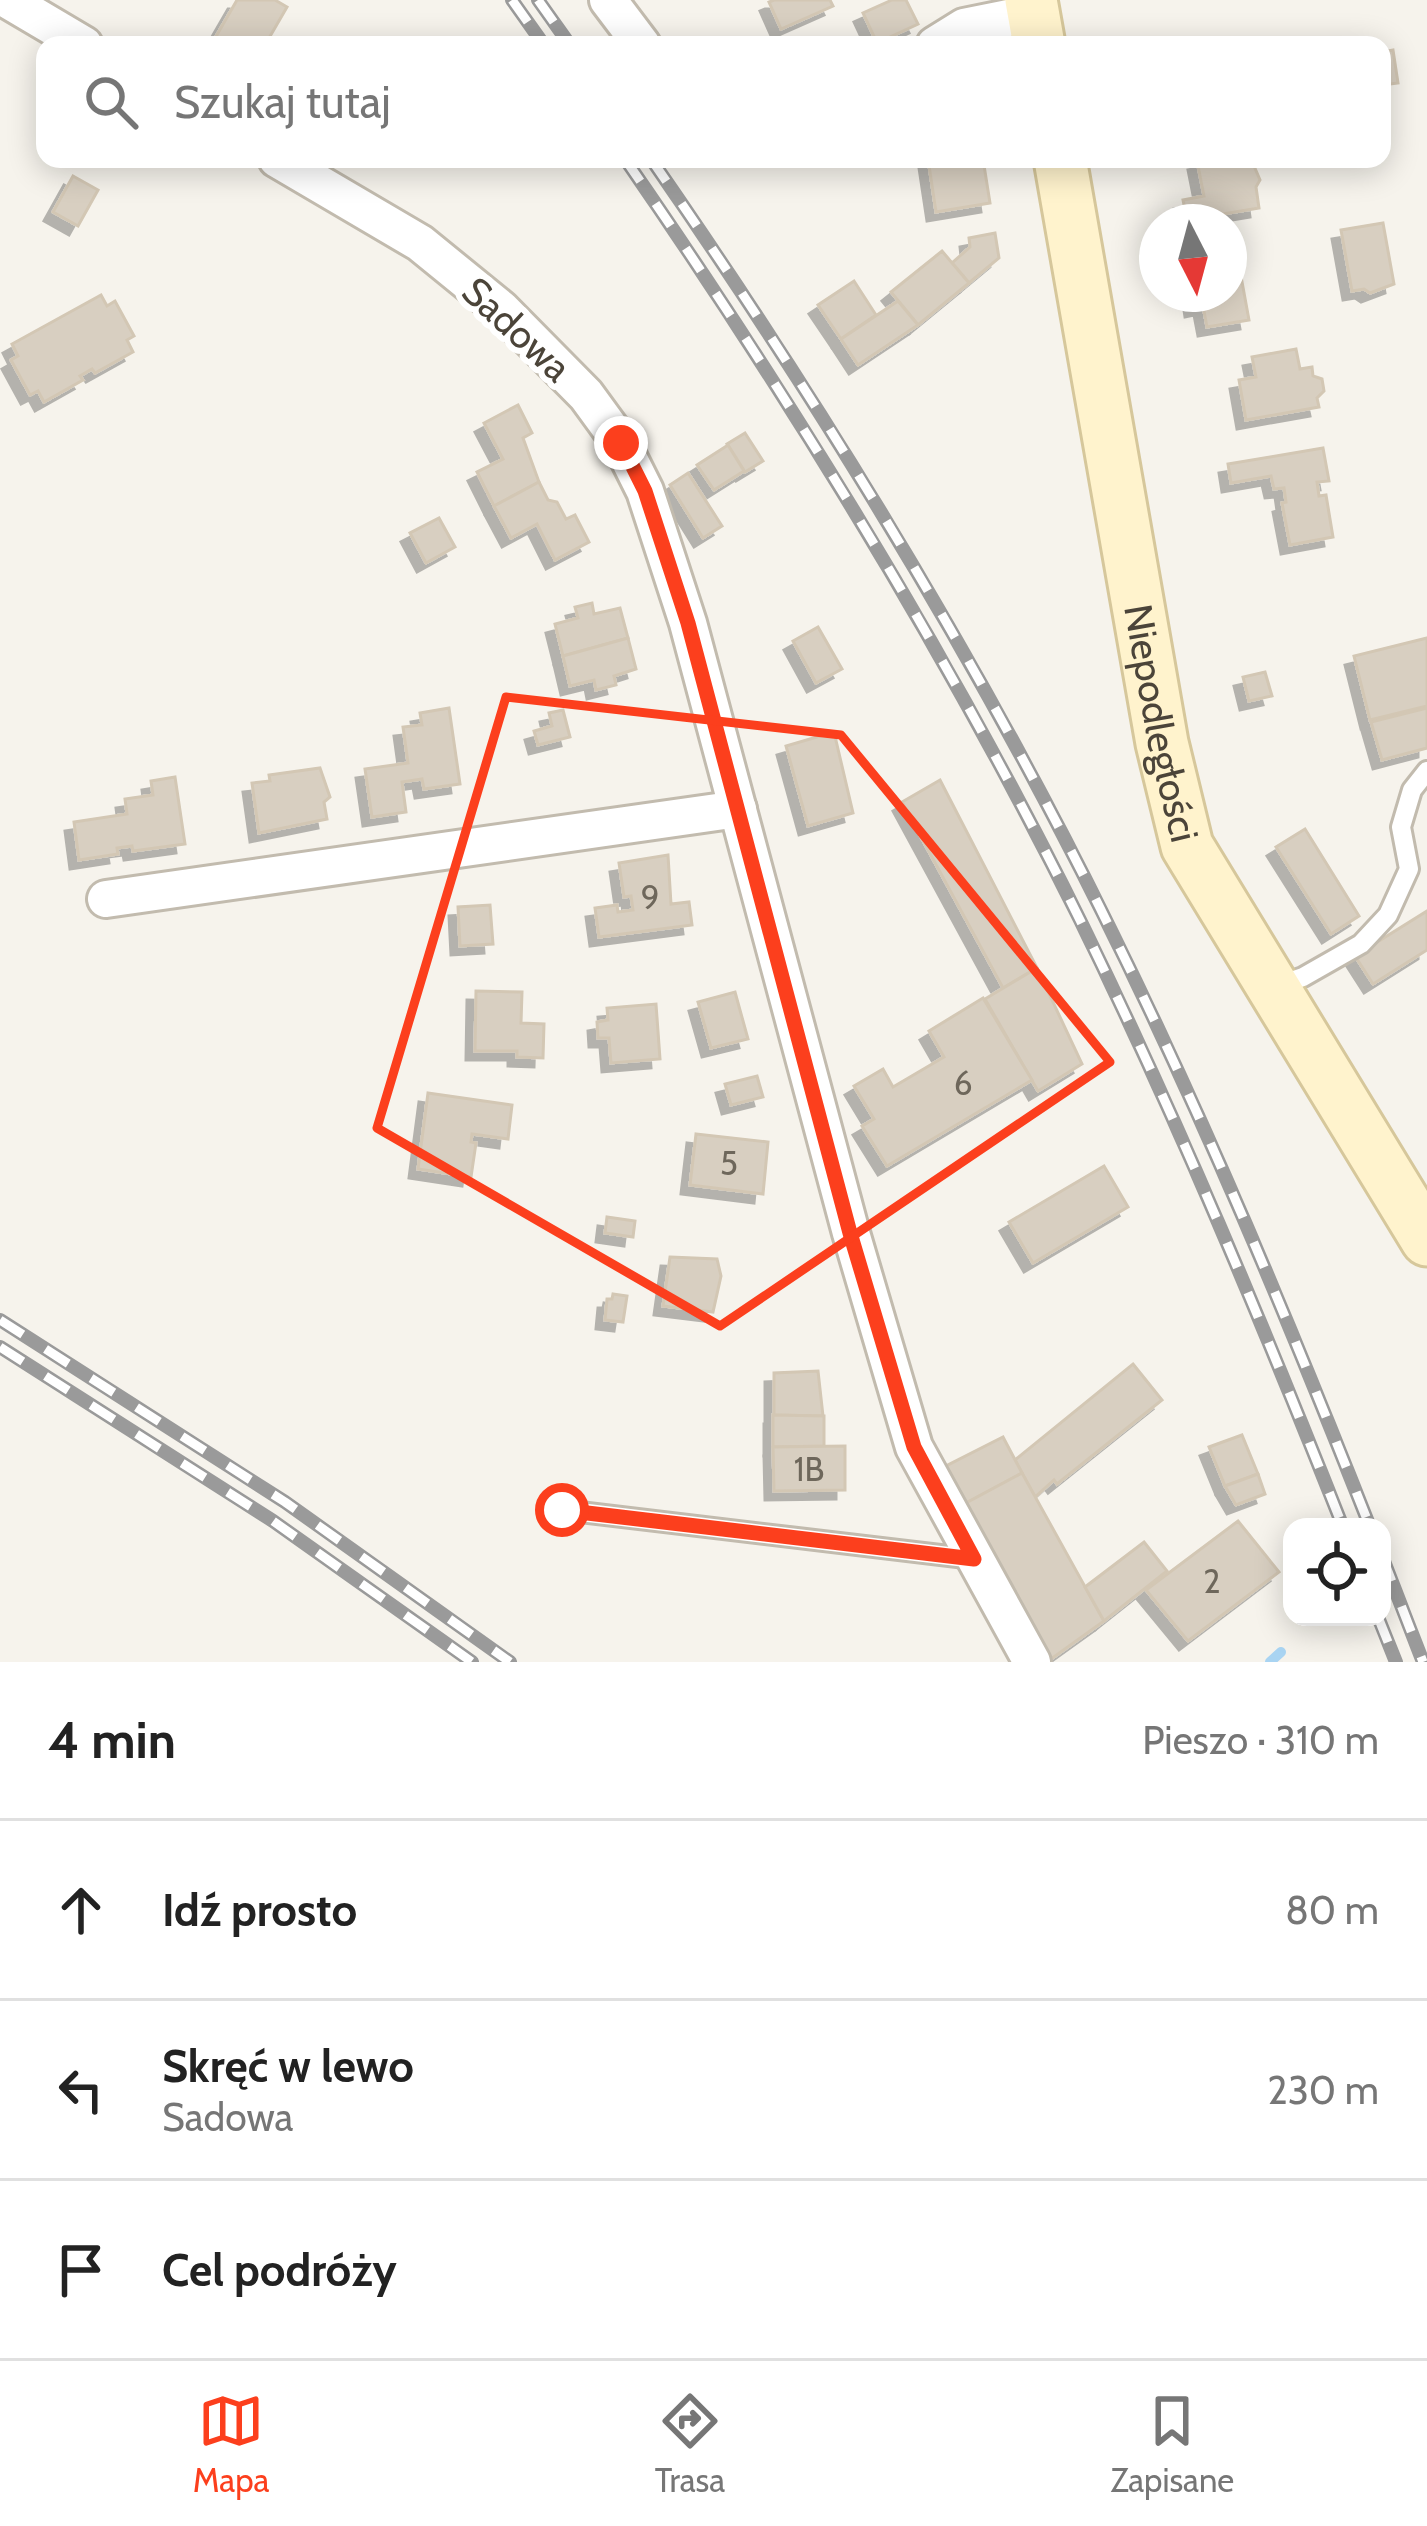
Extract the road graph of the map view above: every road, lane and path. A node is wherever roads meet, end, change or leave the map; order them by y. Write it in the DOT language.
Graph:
graph roads {
  1 [pos="8,0"];
  2 [pos="608,0"];
  3 [pos="1034,19"];
  4 [pos="69,36"];
  5 [pos="635,36"];
  6 [pos="950,36"];
  7 [pos="292,168"];
  8 [pos="1062,168"];
  9 [pos="1427,771"];
  10 [pos="738,809"];
  11 [pos="106,899"];
  12 [pos="1273,988"];
  13 [pos="1424,1236"];
  14 [pos="562,1510"];
  15 [pos="974,1559"];
  16 [pos="1032,1662"];
  1 -- 4 [label="street"];
  2 -- 5 [label="street"];
  3 -- 6 [label="street"];
  7 -- 10 [label="street, Sadowa"];
  8 -- 12 [label="street, Niepodległości"];
  9 -- 12 [label="lane"];
  10 -- 11 [label="street"];
  10 -- 15 [label="street, Sadowa"];
  12 -- 13 [label="street, Niepodległości"];
  14 -- 15 [label="lane"];
  15 -- 16 [label="street, Sadowa"];
}
